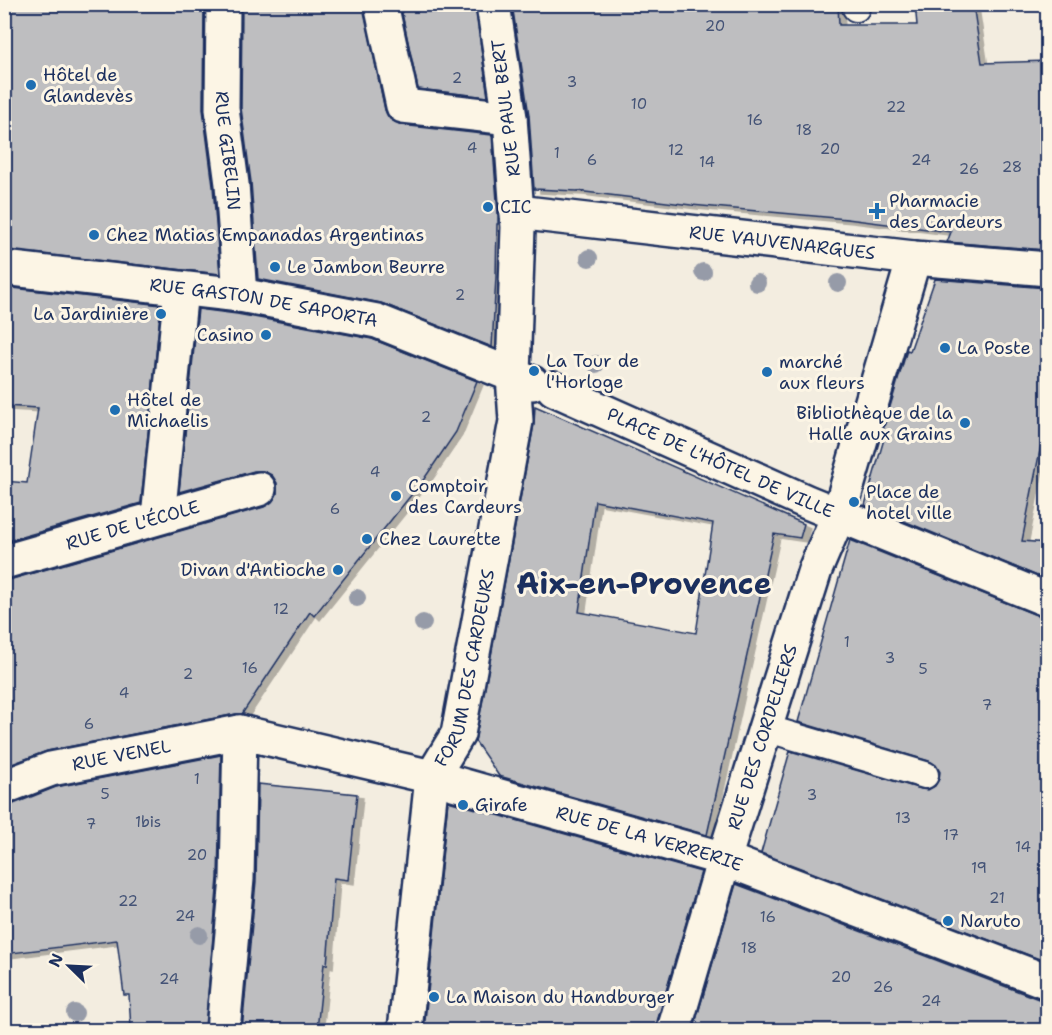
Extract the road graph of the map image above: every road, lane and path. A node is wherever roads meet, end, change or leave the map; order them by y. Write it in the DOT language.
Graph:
graph roads {
  1 [pos="223,4"];
  2 [pos="381,4"];
  3 [pos="493,4"];
  4 [pos="510,118"];
  5 [pos="517,212"];
  6 [pos="914,258"];
  7 [pos="4,268"];
  8 [pos="1047,269"];
  9 [pos="181,289"];
  10 [pos="240,296"];
  11 [pos="533,383"];
  12 [pos="260,489"];
  13 [pos="839,514"];
  14 [pos="158,517"];
  15 [pos="4,562"];
  16 [pos="1047,600"];
  17 [pos="765,728"];
  18 [pos="240,732"];
  19 [pos="926,775"];
  20 [pos="432,777"];
  21 [pos="4,787"];
  22 [pos="724,859"];
  23 [pos="1047,982"];
  24 [pos="223,1030"];
  25 [pos="405,1030"];
  26 [pos="674,1030"];
  1 -- 10 [label="street, RUE GIBELIN"];
  2 -- 4 [label="street"];
  3 -- 4 [label="street, RUE PAUL BERT"];
  4 -- 5 [label="street, RUE PAUL BERT"];
  5 -- 6 [label="street, RUE VAUVENARGUES"];
  5 -- 11 [label="street"];
  6 -- 8 [label="street, RUE VAUVENARGUES"];
  6 -- 13 [label="street, PLACE DE L'HÔTEL DE VILLE"];
  7 -- 9 [label="street, RUE GASTON DE SAPORTA"];
  9 -- 10 [label="street, RUE GASTON DE SAPORTA"];
  9 -- 14 [label="street"];
  10 -- 11 [label="street, RUE GASTON DE SAPORTA"];
  11 -- 13 [label="street, PLACE DE L'HÔTEL DE VILLE"];
  11 -- 20 [label="street, FORUM DES CARDEURS"];
  12 -- 14 [label="street, RUE DE L'ÉCOLE"];
  13 -- 16 [label="street"];
  13 -- 17 [label="street, RUE DES CORDELIERS"];
  14 -- 15 [label="street, RUE DE L'ÉCOLE"];
  17 -- 19 [label="lane"];
  17 -- 22 [label="street, RUE DES CORDELIERS"];
  18 -- 20 [label="street, RUE DE LA VERRERIE"];
  18 -- 21 [label="street, RUE VENEL"];
  18 -- 24 [label="street"];
  20 -- 22 [label="street, RUE DE LA VERRERIE"];
  20 -- 25 [label="street, FORUM DES CARDEURS"];
  22 -- 23 [label="street, RUE DE LA VERRERIE"];
  22 -- 26 [label="street, RUE DES CORDELIERS"];
}
